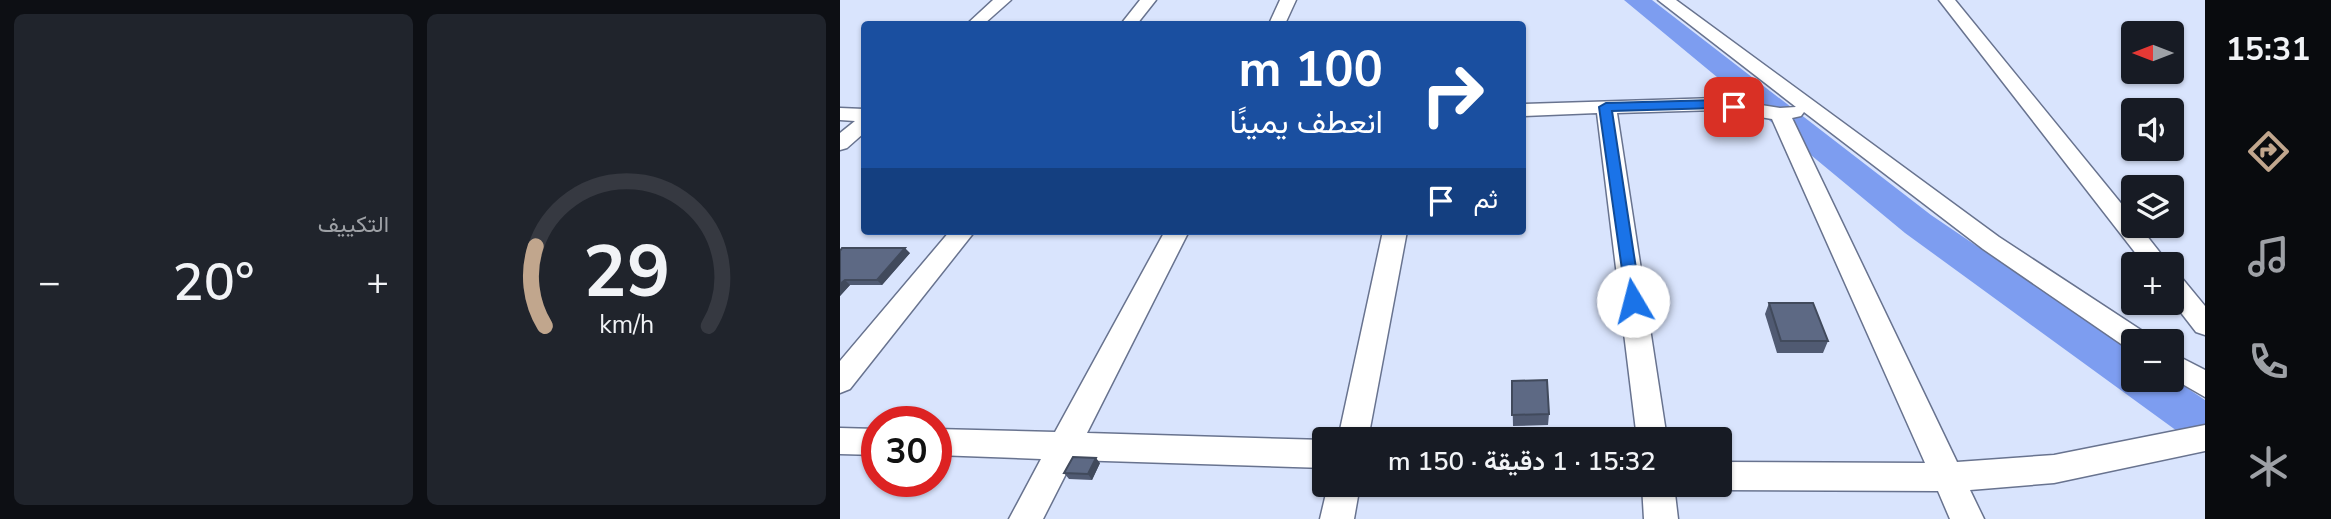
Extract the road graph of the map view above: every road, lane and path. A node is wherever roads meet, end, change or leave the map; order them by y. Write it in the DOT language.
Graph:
graph roads {
  1 [pos="1003,0"];
  2 [pos="1148,0"];
  3 [pos="1288,0"];
  4 [pos="1666,0"];
  5 [pos="1947,0"];
  6 [pos="978,21"];
  7 [pos="1131,21"];
  8 [pos="1278,21"];
  9 [pos="1606,107"];
  10 [pos="1526,110"];
  11 [pos="1811,110"];
  12 [pos="840,114"];
  13 [pos="1780,114"];
  14 [pos="861,115"];
  15 [pos="861,126"];
  16 [pos="840,144"];
  17 [pos="960,235"];
  18 [pos="1175,235"];
  19 [pos="1394,235"];
  20 [pos="2147,252"];
  21 [pos="2184,297"];
  22 [pos="2204,320"];
  23 [pos="2121,330"];
  24 [pos="2184,372"];
  25 [pos="840,382"];
  26 [pos="2205,385"];
  27 [pos="1355,427"];
  28 [pos="1650,427"];
  29 [pos="2205,439"];
  30 [pos="840,441"];
  31 [pos="861,442"];
  32 [pos="952,442"];
  33 [pos="1066,444"];
  34 [pos="1312,453"];
  35 [pos="1732,476"];
  36 [pos="1948,477"];
  37 [pos="1341,497"];
  38 [pos="1659,497"];
  39 [pos="1026,519"];
  40 [pos="1337,519"];
  41 [pos="1661,519"];
  42 [pos="1967,519"];
  1 -- 6 [label="street"];
  2 -- 7 [label="street"];
  3 -- 8 [label="street"];
  4 -- 11 [label="street"];
  5 -- 20 [label="street"];
  9 -- 10 [label="street"];
  9 -- 13 [label="street"];
  9 -- 28 [label="street"];
  11 -- 13 [label="street"];
  11 -- 23 [label="street"];
  12 -- 14 [label="street"];
  13 -- 36 [label="street"];
  15 -- 16 [label="street"];
  17 -- 25 [label="street"];
  18 -- 33 [label="street"];
  19 -- 27 [label="street"];
  21 -- 22 [label="street"];
  24 -- 26 [label="street"];
  29 -- 36 [label="street"];
  30 -- 31 [label="street"];
  32 -- 33 [label="street"];
  33 -- 34 [label="street"];
  33 -- 39 [label="street"];
  35 -- 36 [label="street"];
  36 -- 42 [label="street"];
  37 -- 40 [label="street"];
  38 -- 41 [label="street"];
}
